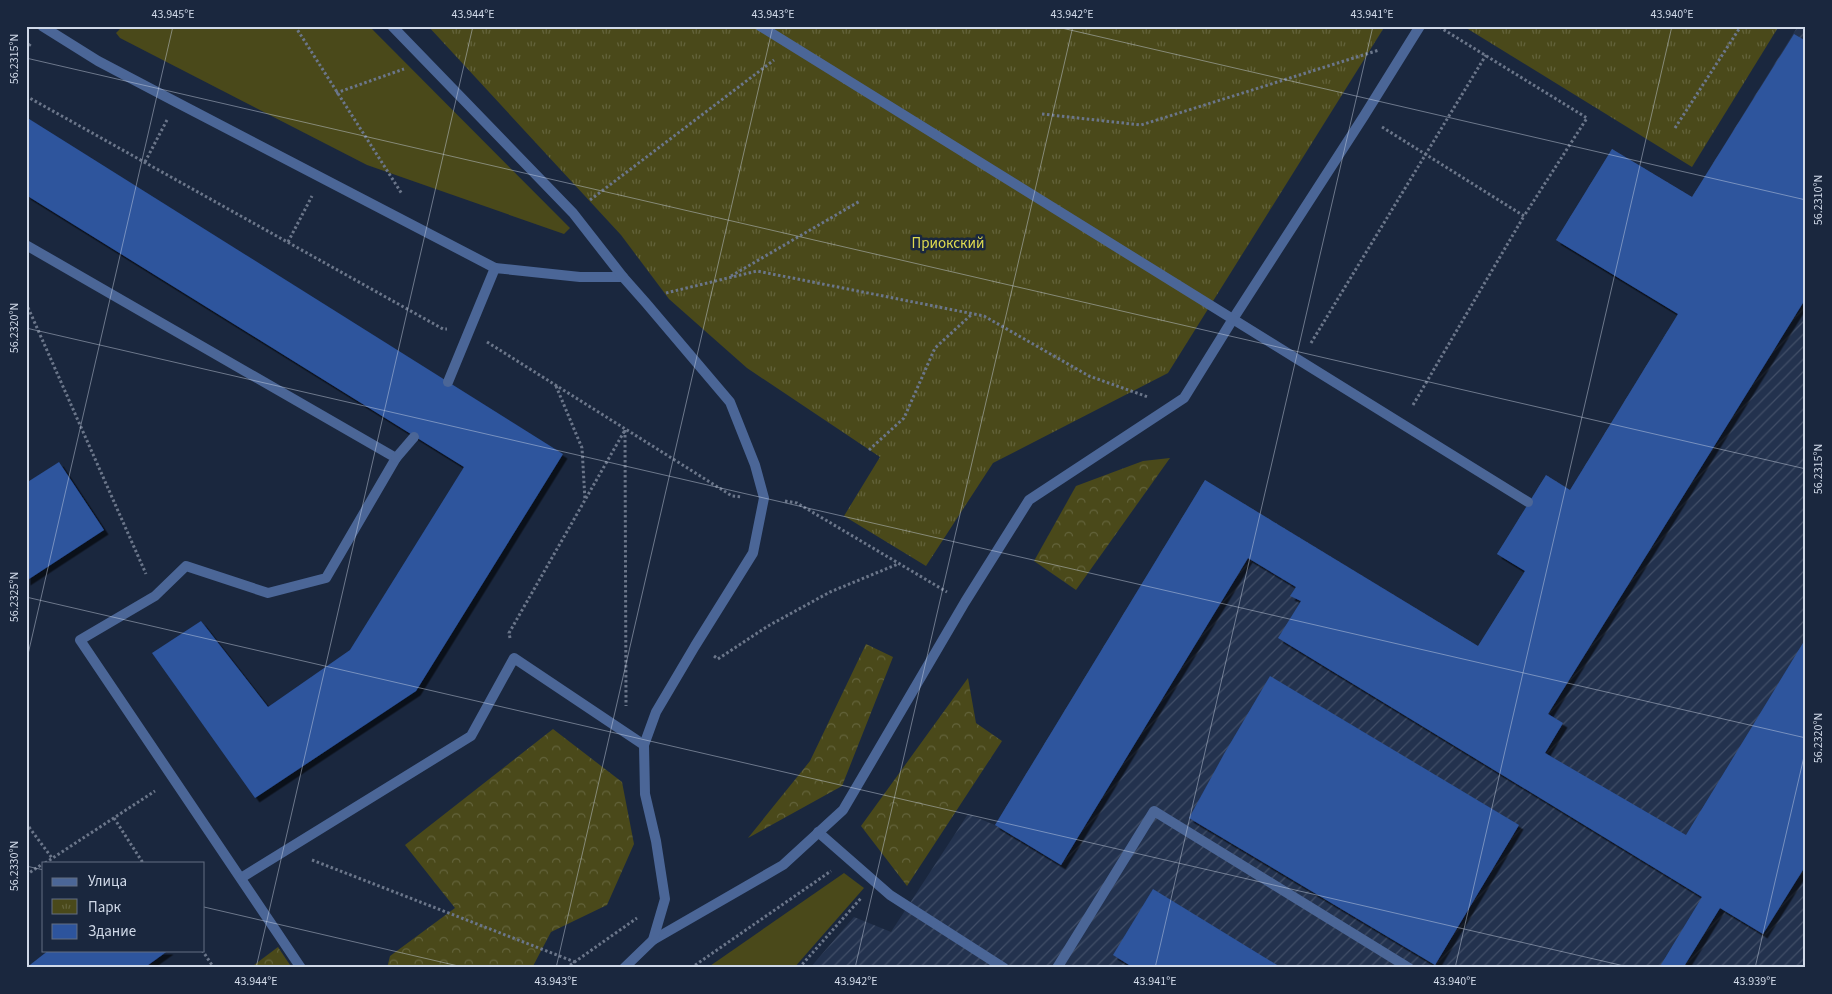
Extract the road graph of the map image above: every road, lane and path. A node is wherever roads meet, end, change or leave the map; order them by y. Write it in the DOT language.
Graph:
graph roads {
  1 [pos="43,26"];
  2 [pos="295,26"];
  3 [pos="392,26"];
  4 [pos="760,26"];
  5 [pos="1420,26"];
  6 [pos="1439,26"];
  7 [pos="1741,26"];
  8 [pos="1412,40"];
  9 [pos="789,44"];
  10 [pos="1486,55"];
  11 [pos="425,61"];
  12 [pos="336,93"];
  13 [pos="26,96"];
  14 [pos="1042,114"];
  15 [pos="1364,116"];
  16 [pos="165,124"];
  17 [pos="1675,128"];
  18 [pos="1426,153"];
  19 [pos="145,162"];
  20 [pos="310,201"];
  21 [pos="407,202"];
  22 [pos="860,202"];
  23 [pos="573,213"];
  24 [pos="1524,216"];
  25 [pos="288,242"];
  26 [pos="26,246"];
  27 [pos="494,268"];
  28 [pos="622,277"];
  29 [pos="726,279"];
  30 [pos="26,303"];
  31 [pos="646,303"];
  32 [pos="972,314"];
  33 [pos="1232,319"];
  34 [pos="470,332"];
  35 [pos="1300,361"];
  36 [pos="448,382"];
  37 [pos="556,386"];
  38 [pos="1172,406"];
  39 [pos="1402,423"];
  40 [pos="625,430"];
  41 [pos="414,436"];
  42 [pos="869,450"];
  43 [pos="396,458"];
  44 [pos="764,498"];
  45 [pos="585,500"];
  46 [pos="1528,502"];
  47 [pos="899,564"];
  48 [pos="155,596"];
  49 [pos="965,602"];
  50 [pos="695,646"];
  51 [pos="514,658"];
  52 [pos="626,732"];
  53 [pos="644,745"];
  54 [pos="172,779"];
  55 [pos="114,818"];
  56 [pos="26,823"];
  57 [pos="818,832"];
  58 [pos="286,850"];
  59 [pos="52,858"];
  60 [pos="849,859"];
  61 [pos="46,862"];
  62 [pos="142,862"];
  63 [pos="42,864"];
  64 [pos="26,876"];
  65 [pos="241,878"];
  66 [pos="876,882"];
  67 [pos="665,899"];
  68 [pos="653,940"];
  69 [pos="203,952"];
  70 [pos="575,962"];
  71 [pos="214,968"];
  72 [pos="301,968"];
  73 [pos="566,968"];
  74 [pos="624,968"];
  75 [pos="692,968"];
  76 [pos="799,968"];
  77 [pos="1004,968"];
  78 [pos="1056,968"];
  79 [pos="1409,968"];
  1 -- 27 [label="street"];
  2 -- 12 [label="path"];
  3 -- 11 [label="street"];
  4 -- 9 [label="street"];
  5 -- 8 [label="street"];
  6 -- 10 [label="path"];
  7 -- 17 [label="path"];
  8 -- 14 [label="path"];
  8 -- 15 [label="street"];
  9 -- 23 [label="path"];
  9 -- 33 [label="street"];
  10 -- 18 [label="path"];
  10 -- 24 [label="path"];
  11 -- 12 [label="path"];
  11 -- 23 [label="street"];
  12 -- 21 [label="path"];
  13 -- 19 [label="path"];
  15 -- 18 [label="path"];
  15 -- 33 [label="street"];
  16 -- 19 [label="path"];
  18 -- 24 [label="path"];
  18 -- 35 [label="path"];
  19 -- 25 [label="path"];
  20 -- 25 [label="path"];
  22 -- 29 [label="path"];
  23 -- 28 [label="street"];
  24 -- 39 [label="path"];
  25 -- 34 [label="path"];
  26 -- 43 [label="street"];
  27 -- 28 [label="street"];
  27 -- 34 [label="street"];
  28 -- 31 [label="street"];
  29 -- 31 [label="path"];
  29 -- 32 [label="path"];
  30 -- 48 [label="path"];
  31 -- 44 [label="street"];
  32 -- 38 [label="path"];
  32 -- 42 [label="path"];
  33 -- 35 [label="street"];
  33 -- 38 [label="street"];
  34 -- 36 [label="street"];
  34 -- 37 [label="path"];
  35 -- 39 [label="street"];
  37 -- 40 [label="path"];
  37 -- 45 [label="path"];
  38 -- 49 [label="street"];
  39 -- 46 [label="street"];
  40 -- 44 [label="path"];
  40 -- 45 [label="path"];
  40 -- 52 [label="path"];
  41 -- 43 [label="street"];
  43 -- 48 [label="street"];
  44 -- 47 [label="path"];
  44 -- 50 [label="street"];
  45 -- 51 [label="path"];
  47 -- 49 [label="path"];
  47 -- 50 [label="path"];
  48 -- 54 [label="street"];
  49 -- 57 [label="street"];
  50 -- 53 [label="street"];
  51 -- 52 [label="street"];
  51 -- 58 [label="street"];
  52 -- 53 [label="street"];
  53 -- 67 [label="street"];
  54 -- 55 [label="path"];
  54 -- 65 [label="street"];
  55 -- 59 [label="path"];
  55 -- 62 [label="path"];
  56 -- 59 [label="path"];
  57 -- 60 [label="street"];
  57 -- 68 [label="street"];
  58 -- 65 [label="street"];
  58 -- 70 [label="path"];
  59 -- 61 [label="path"];
  60 -- 66 [label="street"];
  60 -- 75 [label="path"];
  63 -- 64 [label="path"];
  65 -- 72 [label="street"];
  66 -- 76 [label="path"];
  66 -- 77 [label="street"];
  67 -- 68 [label="street"];
  67 -- 70 [label="path"];
  68 -- 74 [label="street"];
  69 -- 71 [label="path"];
  70 -- 73 [label="path"];
  78 -- 79 [label="street"];
}
